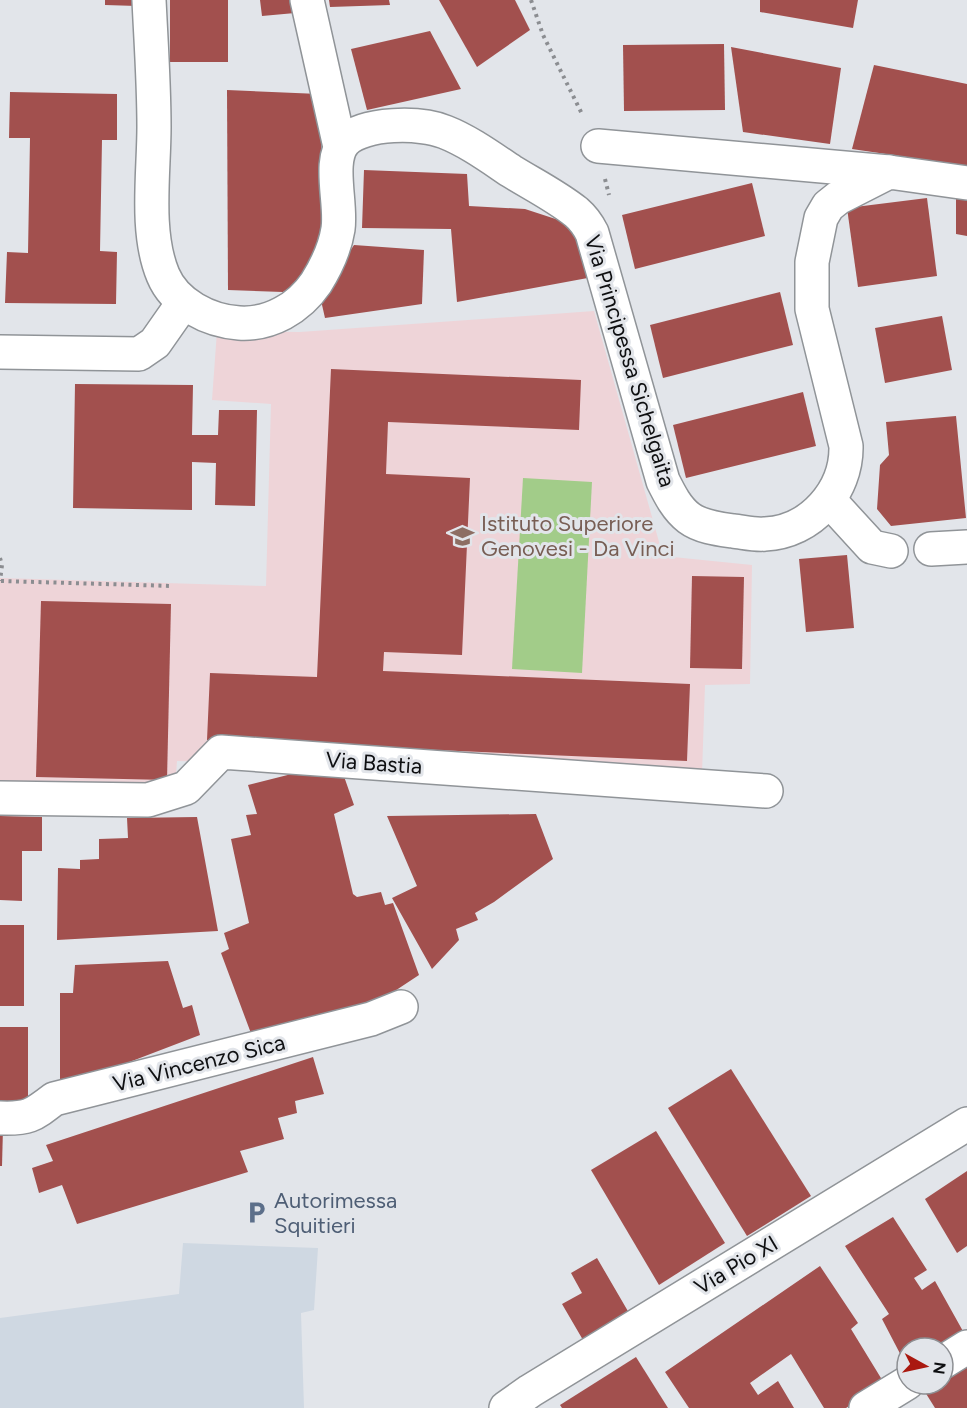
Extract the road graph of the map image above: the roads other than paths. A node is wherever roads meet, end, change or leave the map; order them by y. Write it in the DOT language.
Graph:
graph roads {
  1 [pos="149,0"];
  2 [pos="307,0"];
  3 [pos="598,146"];
  4 [pos="340,147"];
  5 [pos="889,172"];
  6 [pos="967,183"];
  7 [pos="183,303"];
  8 [pos="0,352"];
  9 [pos="829,500"];
  10 [pos="967,547"];
  11 [pos="931,549"];
  12 [pos="891,551"];
  13 [pos="766,791"];
  14 [pos="0,798"];
  15 [pos="401,1006"];
  16 [pos="0,1118"];
  17 [pos="967,1124"];
  18 [pos="895,1390"];
  19 [pos="526,1402"];
  20 [pos="866,1408"];
  1 -- 7 [label="street"];
  2 -- 4 [label="street"];
  3 -- 5 [label="street"];
  4 -- 7 [label="street"];
  4 -- 9 [label="street, Via Principessa Sichelgaita"];
  5 -- 6 [label="street"];
  5 -- 9 [label="street, Via Principessa Sichelgaita"];
  7 -- 8 [label="street"];
  9 -- 12 [label="street"];
  10 -- 11 [label="street"];
  13 -- 14 [label="street, Via Bastia"];
  15 -- 16 [label="street, Via Vincenzo Sica"];
  17 -- 19 [label="street, Via Pio XI"];
  18 -- 20 [label="street"];
}
